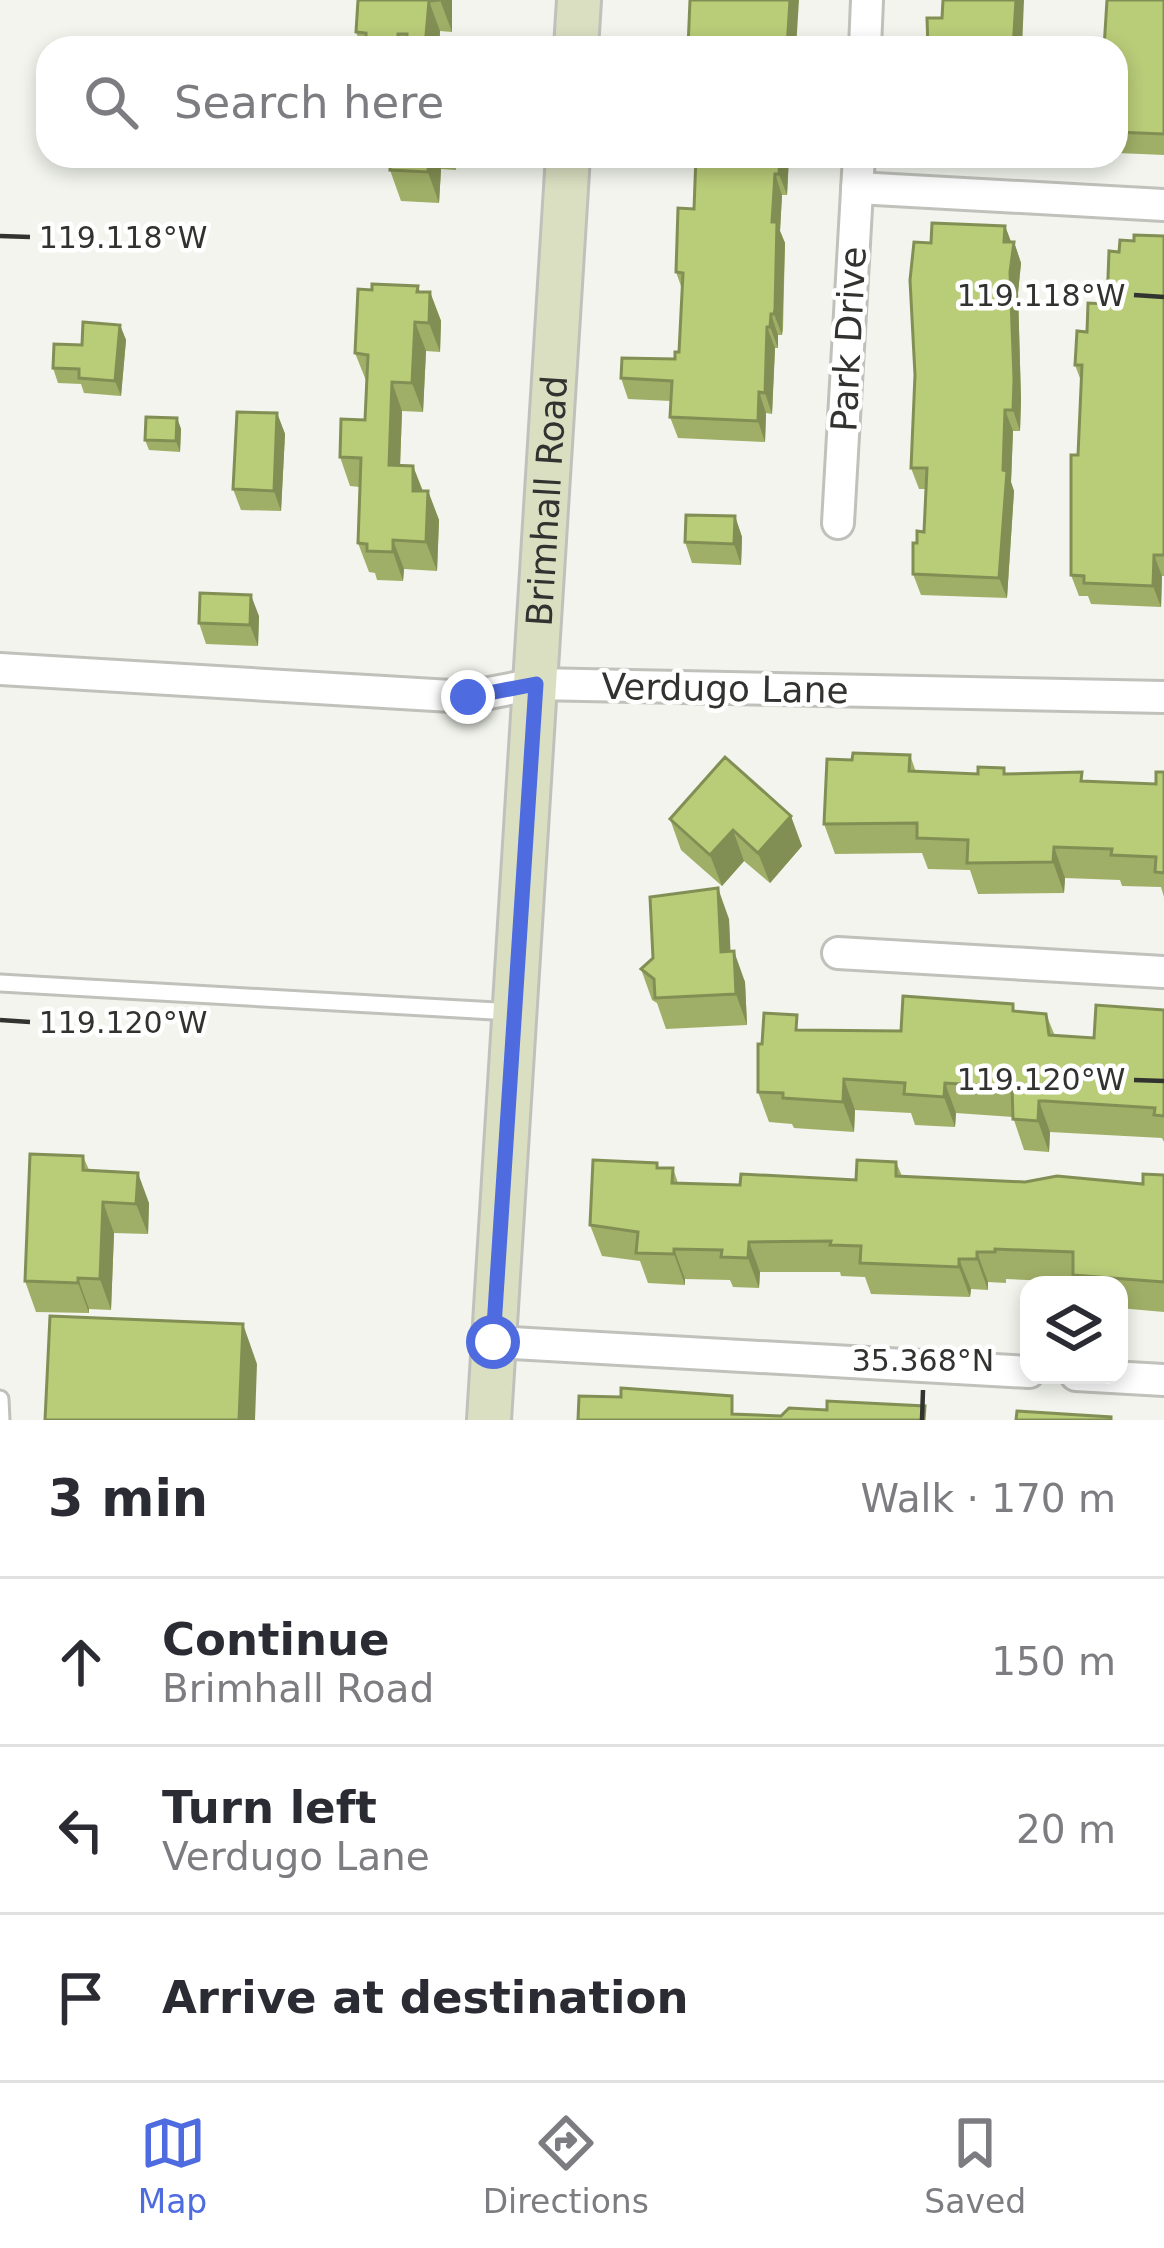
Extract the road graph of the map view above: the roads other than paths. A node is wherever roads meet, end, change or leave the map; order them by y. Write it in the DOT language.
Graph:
graph roads {
  1 [pos="579,0"];
  2 [pos="868,0"];
  3 [pos="577,36"];
  4 [pos="866,36"];
  5 [pos="567,168"];
  6 [pos="858,168"];
  7 [pos="857,188"];
  8 [pos="1164,206"];
  9 [pos="838,523"];
  10 [pos="0,669"];
  11 [pos="536,684"];
  12 [pos="1164,698"];
  13 [pos="838,953"];
  14 [pos="1164,972"];
  15 [pos="0,982"];
  16 [pos="515,1012"];
  17 [pos="493,1342"];
  18 [pos="1020,1371"];
  19 [pos="1128,1378"];
  20 [pos="1164,1380"];
  21 [pos="0,1399"];
  22 [pos="1,1420"];
  23 [pos="489,1420"];
  1 -- 3 [label="street"];
  2 -- 4 [label="street"];
  5 -- 11 [label="street, Brimhall Road"];
  6 -- 7 [label="street, Park Drive"];
  7 -- 8 [label="street"];
  7 -- 9 [label="street, Park Drive"];
  10 -- 11 [label="street, Verdugo Lane"];
  11 -- 12 [label="street, Verdugo Lane"];
  11 -- 16 [label="street, Brimhall Road"];
  13 -- 14 [label="street"];
  15 -- 16 [label="lane"];
  16 -- 17 [label="street, Brimhall Road"];
  17 -- 18 [label="street"];
  17 -- 23 [label="street, Brimhall Road"];
  19 -- 20 [label="street"];
  21 -- 22 [label="lane"];
}
